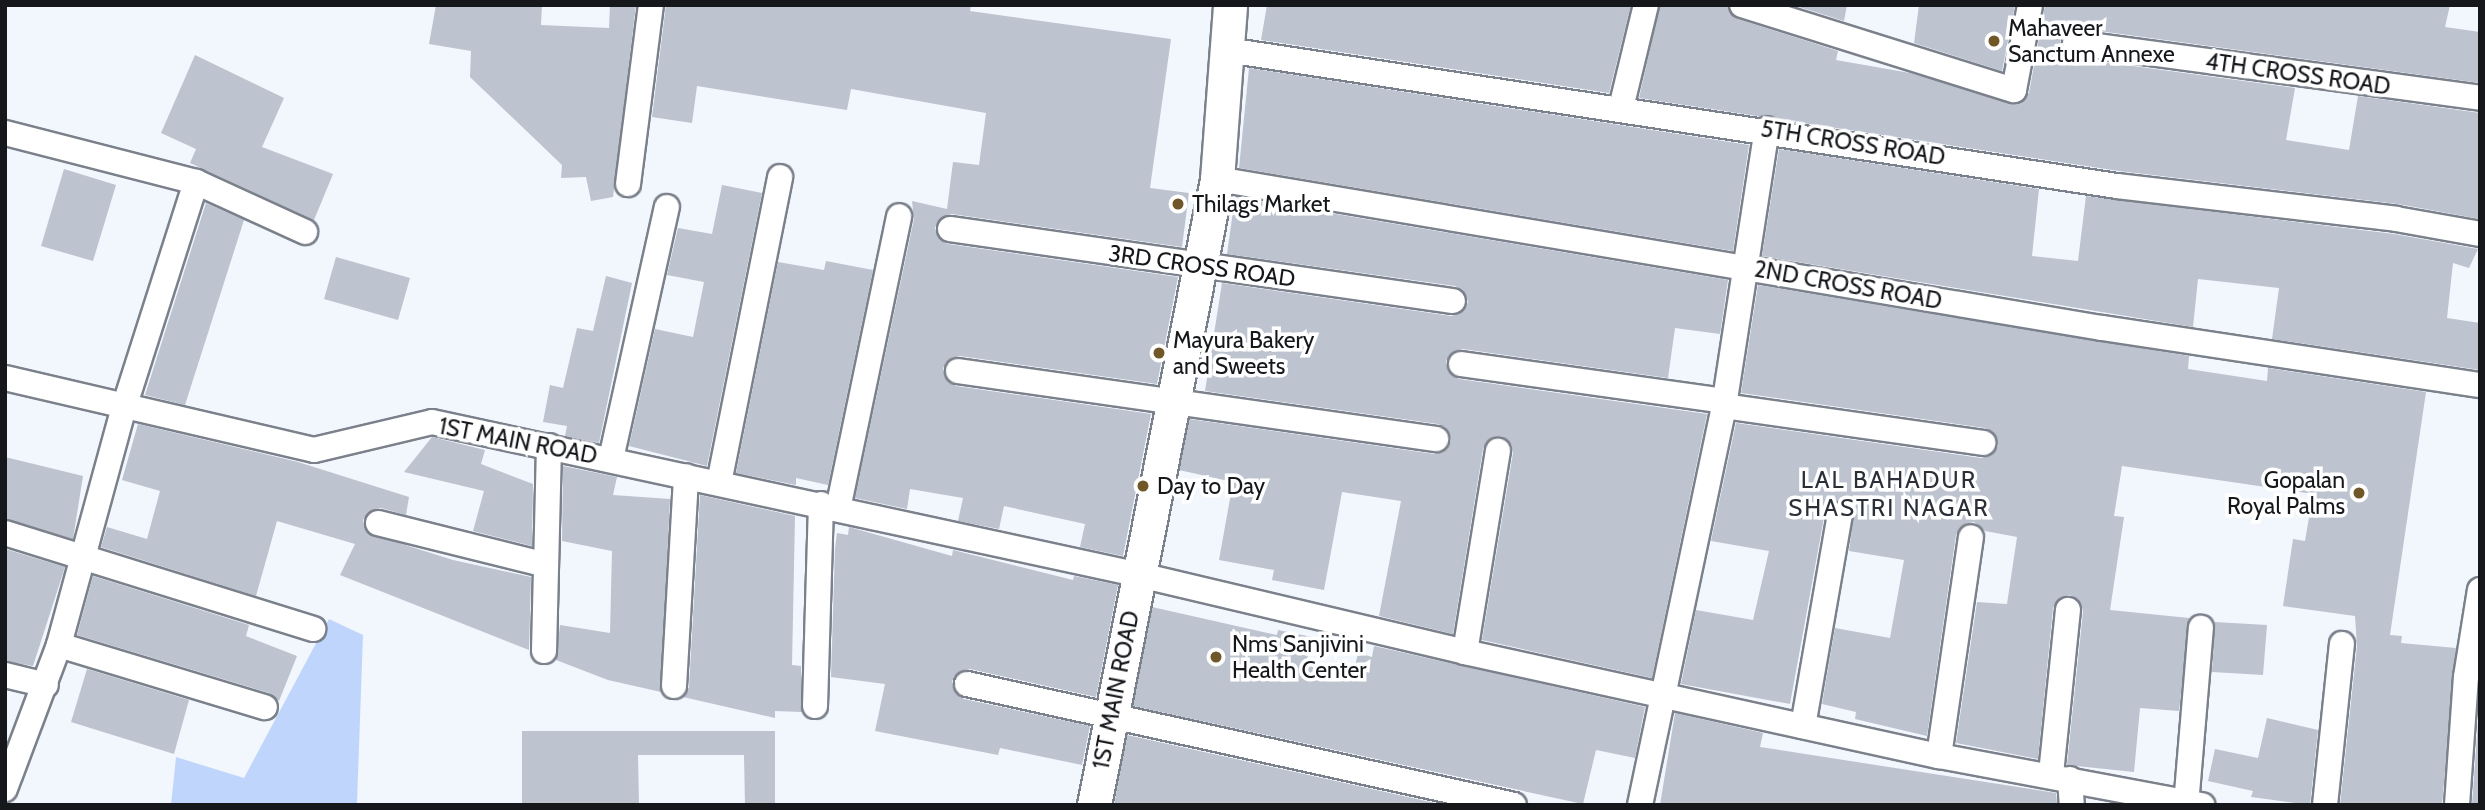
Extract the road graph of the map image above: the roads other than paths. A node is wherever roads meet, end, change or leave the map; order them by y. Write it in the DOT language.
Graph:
graph roads {
  1 [pos="651,5"];
  2 [pos="1230,5"];
  3 [pos="1646,5"];
  4 [pos="1742,5"];
  5 [pos="2030,5"];
  6 [pos="2075,43"];
  7 [pos="1227,50"];
  8 [pos="2480,98"];
  9 [pos="1621,108"];
  10 [pos="1767,129"];
  11 [pos="5,133"];
  12 [pos="780,177"];
  13 [pos="1217,179"];
  14 [pos="196,182"];
  15 [pos="628,184"];
  16 [pos="667,207"];
  17 [pos="899,216"];
  18 [pos="950,229"];
  19 [pos="305,232"];
  20 [pos="2480,234"];
  21 [pos="1201,267"];
  22 [pos="1745,267"];
  23 [pos="1453,301"];
  24 [pos="1461,364"];
  25 [pos="958,371"];
  26 [pos="5,378"];
  27 [pos="2480,385"];
  28 [pos="1174,403"];
  29 [pos="1724,403"];
  30 [pos="124,407"];
  31 [pos="1436,439"];
  32 [pos="1983,443"];
  33 [pos="549,446"];
  34 [pos="1498,451"];
  35 [pos="611,459"];
  36 [pos="686,476"];
  37 [pos="719,483"];
  38 [pos="830,507"];
  39 [pos="1840,515"];
  40 [pos="378,523"];
  41 [pos="5,533"];
  42 [pos="1971,537"];
  43 [pos="80,558"];
  44 [pos="546,565"];
  45 [pos="1140,575"];
  46 [pos="2480,590"];
  47 [pos="2067,610"];
  48 [pos="2201,628"];
  49 [pos="313,629"];
  50 [pos="2342,644"];
  51 [pos="59,645"];
  52 [pos="544,652"];
  53 [pos="1465,652"];
  54 [pos="5,675"];
  55 [pos="2473,678"];
  56 [pos="967,684"];
  57 [pos="46,685"];
  58 [pos="674,686"];
  59 [pos="1664,695"];
  60 [pos="815,706"];
  61 [pos="265,707"];
  62 [pos="1109,719"];
  63 [pos="1803,726"];
  64 [pos="1939,757"];
  65 [pos="2060,776"];
  66 [pos="5,789"];
  67 [pos="1443,797"];
  68 [pos="2191,803"];
  69 [pos="1094,805"];
  70 [pos="1514,805"];
  71 [pos="1640,805"];
  72 [pos="2072,805"];
  73 [pos="2325,805"];
  74 [pos="2457,805"];
  1 -- 15 [label="street"];
  2 -- 7 [label="street, 1ST MAIN ROAD"];
  3 -- 9 [label="street"];
  4 -- 5 [label="street"];
  6 -- 8 [label="street, 4TH CROSS ROAD"];
  7 -- 9 [label="street, 5TH CROSS ROAD"];
  7 -- 13 [label="street, 1ST MAIN ROAD"];
  9 -- 10 [label="street, 5TH CROSS ROAD"];
  10 -- 20 [label="street, 5TH CROSS ROAD"];
  10 -- 22 [label="street"];
  11 -- 14 [label="street"];
  12 -- 37 [label="street"];
  13 -- 21 [label="street, 1ST MAIN ROAD"];
  13 -- 22 [label="street, 2ND CROSS ROAD"];
  14 -- 19 [label="street"];
  14 -- 30 [label="street"];
  16 -- 35 [label="street"];
  17 -- 38 [label="street"];
  18 -- 21 [label="street, 3RD CROSS ROAD"];
  21 -- 23 [label="street, 3RD CROSS ROAD"];
  21 -- 28 [label="street, 1ST MAIN ROAD"];
  22 -- 27 [label="street, 2ND CROSS ROAD"];
  22 -- 29 [label="street"];
  24 -- 29 [label="street"];
  25 -- 28 [label="street"];
  26 -- 30 [label="street, 1ST MAIN ROAD"];
  28 -- 31 [label="street"];
  28 -- 45 [label="street, 1ST MAIN ROAD"];
  29 -- 32 [label="street"];
  29 -- 59 [label="street"];
  30 -- 33 [label="street, 1ST MAIN ROAD"];
  30 -- 43 [label="street"];
  33 -- 35 [label="street, 1ST MAIN ROAD"];
  33 -- 44 [label="street"];
  34 -- 53 [label="street"];
  35 -- 36 [label="street, 1ST MAIN ROAD"];
  36 -- 37 [label="street, 1ST MAIN ROAD"];
  36 -- 58 [label="street"];
  37 -- 38 [label="street, 1ST MAIN ROAD"];
  38 -- 45 [label="street, 1ST MAIN ROAD"];
  38 -- 60 [label="street"];
  39 -- 63 [label="street"];
  40 -- 44 [label="street"];
  41 -- 43 [label="street"];
  42 -- 64 [label="street"];
  43 -- 49 [label="street"];
  43 -- 51 [label="street"];
  44 -- 52 [label="street"];
  45 -- 53 [label="street"];
  45 -- 62 [label="street, 1ST MAIN ROAD"];
  46 -- 55 [label="street"];
  47 -- 65 [label="street"];
  48 -- 68 [label="street"];
  50 -- 73 [label="street"];
  51 -- 57 [label="street"];
  51 -- 61 [label="street"];
  53 -- 59 [label="street"];
  54 -- 57 [label="street"];
  55 -- 74 [label="street"];
  56 -- 62 [label="street"];
  57 -- 66 [label="street"];
  59 -- 63 [label="street"];
  59 -- 71 [label="street"];
  62 -- 67 [label="street"];
  62 -- 69 [label="street, 1ST MAIN ROAD"];
  63 -- 64 [label="street"];
  64 -- 65 [label="street"];
  65 -- 68 [label="street"];
  65 -- 72 [label="street"];
  67 -- 70 [label="street"];
}
